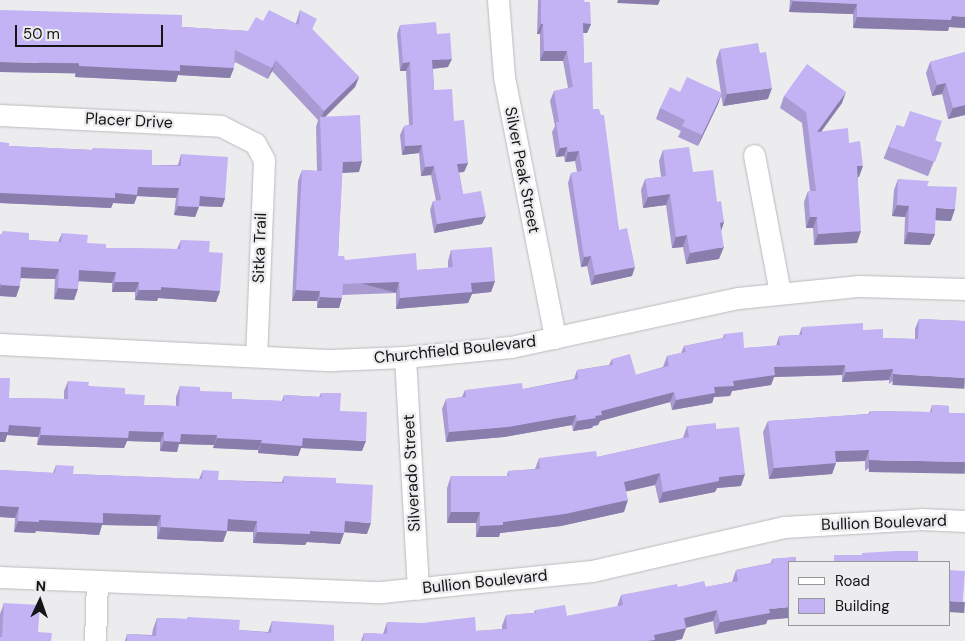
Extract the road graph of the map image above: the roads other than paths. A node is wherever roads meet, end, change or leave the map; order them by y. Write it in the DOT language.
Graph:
graph roads {
  1 [pos="498,0"];
  2 [pos="0,115"];
  3 [pos="255,142"];
  4 [pos="754,155"];
  5 [pos="965,289"];
  6 [pos="780,293"];
  7 [pos="555,338"];
  8 [pos="0,344"];
  9 [pos="256,356"];
  10 [pos="405,357"];
  11 [pos="965,521"];
  12 [pos="0,577"];
  13 [pos="98,582"];
  14 [pos="418,589"];
  15 [pos="95,641"];
  1 -- 7 [label="street, Silver Peak Street"];
  2 -- 3 [label="street, Placer Drive"];
  3 -- 9 [label="street, Sitka Trail"];
  4 -- 6 [label="street"];
  5 -- 6 [label="street, Churchfield Boulevard"];
  6 -- 7 [label="street, Churchfield Boulevard"];
  7 -- 10 [label="street, Churchfield Boulevard"];
  8 -- 9 [label="street, Churchfield Boulevard"];
  9 -- 10 [label="street, Churchfield Boulevard"];
  10 -- 14 [label="street, Silverado Street"];
  11 -- 14 [label="street, Bullion Boulevard"];
  12 -- 13 [label="street, Bullion Boulevard"];
  13 -- 14 [label="street, Bullion Boulevard"];
  13 -- 15 [label="street"];
}
